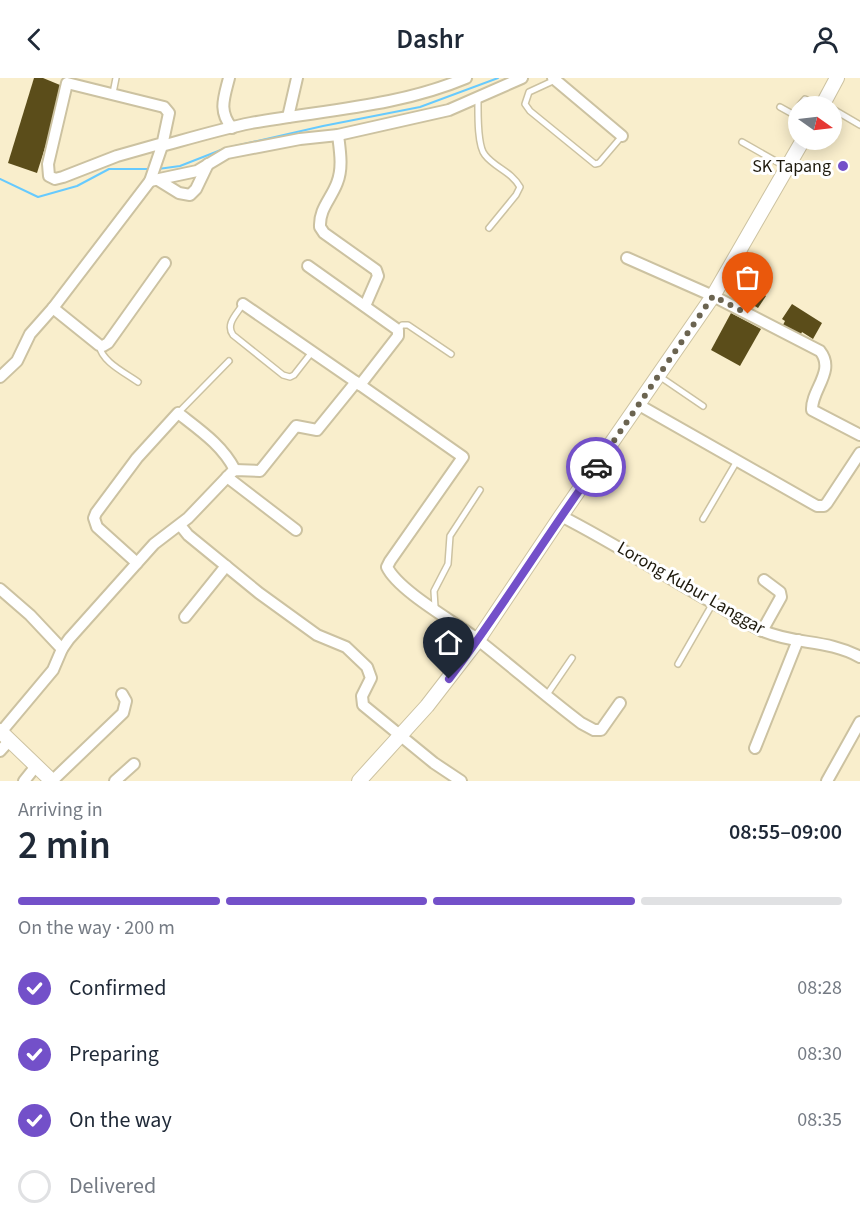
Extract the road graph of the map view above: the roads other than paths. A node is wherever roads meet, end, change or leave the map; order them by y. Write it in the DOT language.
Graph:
graph roads {
  1 [pos="116,78"];
  2 [pos="228,78"];
  3 [pos="297,78"];
  4 [pos="466,78"];
  5 [pos="522,78"];
  6 [pos="837,78"];
  7 [pos="554,79"];
  8 [pos="65,81"];
  9 [pos="113,93"];
  10 [pos="829,96"];
  11 [pos="478,97"];
  12 [pos="780,107"];
  13 [pos="788,109"];
  14 [pos="842,114"];
  15 [pos="288,117"];
  16 [pos="859,123"];
  17 [pos="232,128"];
  18 [pos="338,135"];
  19 [pos="622,136"];
  20 [pos="742,142"];
  21 [pos="162,146"];
  22 [pos="797,150"];
  23 [pos="209,164"];
  24 [pos="788,167"];
  25 [pos="154,179"];
  26 [pos="489,228"];
  27 [pos="627,258"];
  28 [pos="165,263"];
  29 [pos="308,266"];
  30 [pos="713,296"];
  31 [pos="243,304"];
  32 [pos="365,306"];
  33 [pos="53,308"];
  34 [pos="398,330"];
  35 [pos="99,345"];
  36 [pos="312,352"];
  37 [pos="452,354"];
  38 [pos="229,361"];
  39 [pos="658,376"];
  40 [pos="0,377"];
  41 [pos="138,382"];
  42 [pos="358,384"];
  43 [pos="639,405"];
  44 [pos="704,406"];
  45 [pos="178,413"];
  46 [pos="860,435"];
  47 [pos="860,453"];
  48 [pos="737,461"];
  49 [pos="231,473"];
  50 [pos="480,489"];
  51 [pos="561,516"];
  52 [pos="703,519"];
  53 [pos="180,525"];
  54 [pos="296,530"];
  55 [pos="137,563"];
  56 [pos="226,566"];
  57 [pos="764,580"];
  58 [pos="0,589"];
  59 [pos="712,603"];
  60 [pos="436,609"];
  61 [pos="185,617"];
  62 [pos="762,631"];
  63 [pos="478,640"];
  64 [pos="798,640"];
  65 [pos="62,649"];
  66 [pos="860,657"];
  67 [pos="572,658"];
  68 [pos="678,664"];
  69 [pos="122,694"];
  70 [pos="546,696"];
  71 [pos="620,703"];
  72 [pos="860,722"];
  73 [pos="400,736"];
  74 [pos="2,739"];
  75 [pos="755,748"];
  76 [pos="134,764"];
  77 [pos="36,766"];
  78 [pos="24,781"];
  79 [pos="52,781"];
  80 [pos="115,781"];
  81 [pos="359,781"];
  82 [pos="461,781"];
  83 [pos="827,781"];
  1 -- 9 [label="lane"];
  2 -- 17 [label="street"];
  3 -- 15 [label="street"];
  4 -- 15 [label="street"];
  5 -- 11 [label="street"];
  6 -- 10 [label="main road"];
  7 -- 19 [label="street"];
  7 -- 19 [label="lane"];
  8 -- 9 [label="street"];
  8 -- 21 [label="street"];
  9 -- 21 [label="street"];
  11 -- 18 [label="street"];
  11 -- 26 [label="lane"];
  12 -- 13 [label="lane"];
  14 -- 16 [label="lane"];
  15 -- 17 [label="street"];
  17 -- 21 [label="street"];
  18 -- 23 [label="street"];
  18 -- 32 [label="street"];
  20 -- 24 [label="lane"];
  21 -- 25 [label="street"];
  22 -- 24 [label="main road"];
  23 -- 25 [label="street"];
  23 -- 25 [label="street"];
  24 -- 30 [label="main road"];
  25 -- 33 [label="street"];
  27 -- 30 [label="street"];
  28 -- 35 [label="street"];
  29 -- 32 [label="street"];
  30 -- 39 [label="main road"];
  30 -- 46 [label="street"];
  31 -- 36 [label="street"];
  31 -- 36 [label="lane"];
  32 -- 34 [label="street"];
  33 -- 35 [label="street"];
  33 -- 40 [label="street"];
  34 -- 37 [label="lane"];
  34 -- 42 [label="street"];
  35 -- 41 [label="lane"];
  36 -- 42 [label="street"];
  38 -- 45 [label="lane"];
  39 -- 43 [label="main road"];
  39 -- 44 [label="lane"];
  42 -- 49 [label="street"];
  42 -- 60 [label="street"];
  43 -- 48 [label="street"];
  43 -- 51 [label="main road"];
  45 -- 49 [label="street"];
  45 -- 55 [label="street"];
  47 -- 48 [label="street"];
  48 -- 52 [label="lane"];
  49 -- 53 [label="street"];
  49 -- 54 [label="street"];
  50 -- 60 [label="lane"];
  51 -- 59 [label="street, Lorong Kubur Langgar"];
  51 -- 63 [label="main road"];
  53 -- 55 [label="street"];
  53 -- 56 [label="street"];
  55 -- 65 [label="street"];
  56 -- 61 [label="street"];
  56 -- 73 [label="street"];
  57 -- 62 [label="street"];
  58 -- 65 [label="street"];
  59 -- 62 [label="street, Lorong Kubur Langgar"];
  59 -- 68 [label="lane"];
  60 -- 63 [label="street"];
  62 -- 64 [label="street, Lorong Kubur Langgar"];
  63 -- 70 [label="street"];
  63 -- 73 [label="main road"];
  64 -- 66 [label="street, Lorong Kubur Langgar"];
  64 -- 75 [label="street"];
  65 -- 74 [label="street"];
  67 -- 70 [label="lane"];
  69 -- 79 [label="street"];
  70 -- 71 [label="street"];
  72 -- 83 [label="street"];
  73 -- 81 [label="main road"];
  73 -- 82 [label="street"];
  74 -- 77 [label="main road"];
  76 -- 80 [label="street"];
  77 -- 78 [label="street"];
  77 -- 79 [label="main road"];
}
